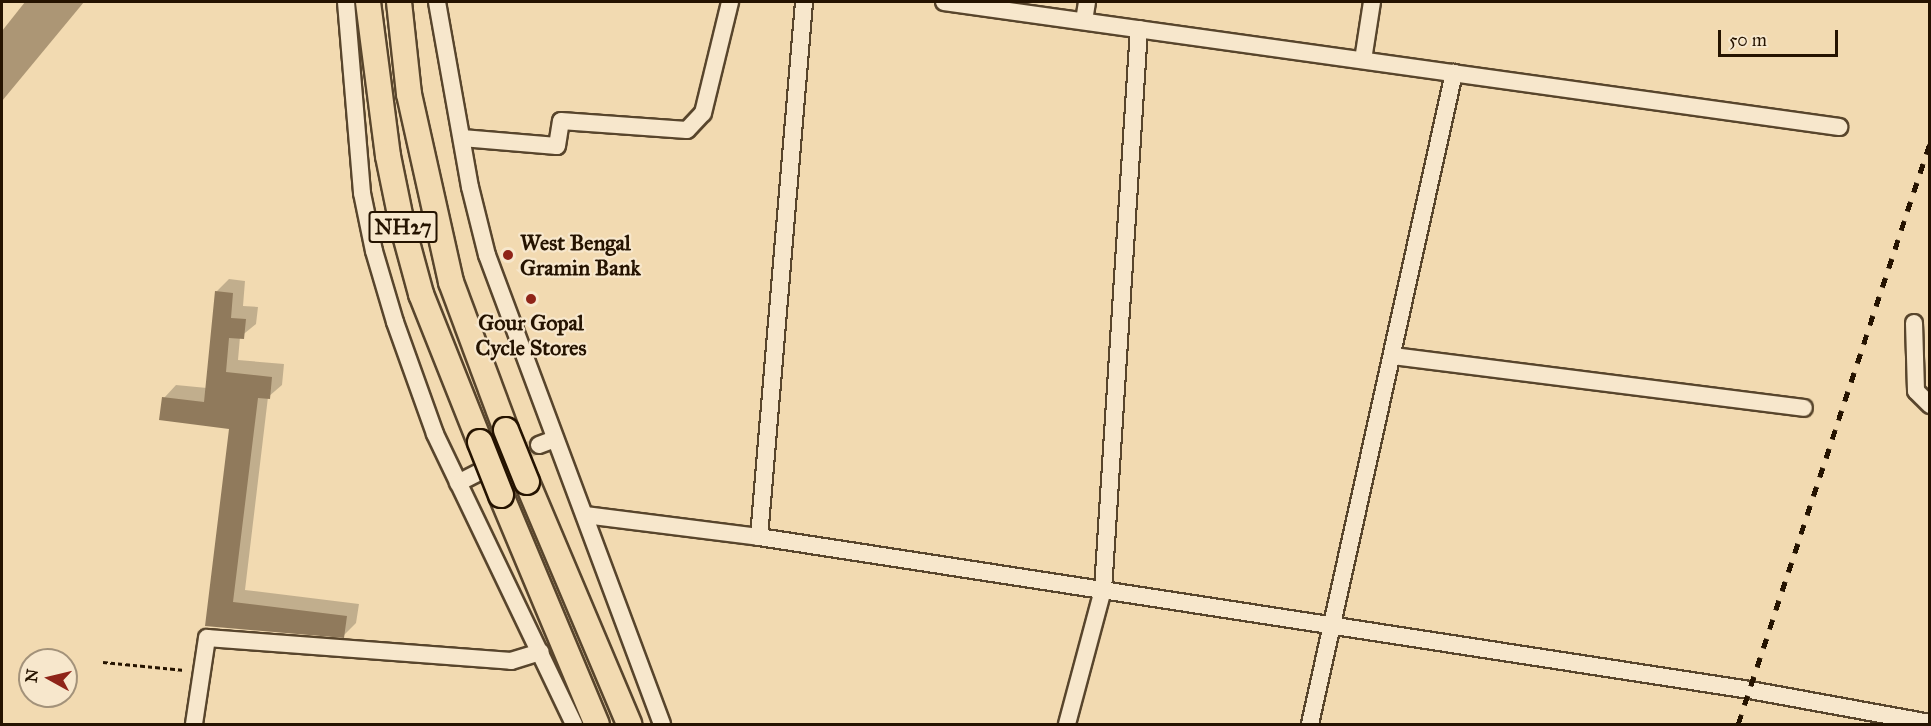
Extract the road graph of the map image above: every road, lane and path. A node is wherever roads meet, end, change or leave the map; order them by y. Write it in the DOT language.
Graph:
graph roads {
  1 [pos="346,2"];
  2 [pos="368,2"];
  3 [pos="399,2"];
  4 [pos="437,2"];
  5 [pos="730,2"];
  6 [pos="804,2"];
  7 [pos="944,2"];
  8 [pos="1087,2"];
  9 [pos="1372,2"];
  10 [pos="1084,21"];
  11 [pos="1139,29"];
  12 [pos="1363,60"];
  13 [pos="1454,73"];
  14 [pos="1839,127"];
  15 [pos="462,138"];
  16 [pos="1914,323"];
  17 [pos="1393,356"];
  18 [pos="1929,405"];
  19 [pos="1804,408"];
  20 [pos="484,470"];
  21 [pos="458,483"];
  22 [pos="585,515"];
  23 [pos="759,537"];
  24 [pos="1103,590"];
  25 [pos="1335,626"];
  26 [pos="541,652"];
  27 [pos="103,662"];
  28 [pos="202,672"];
  29 [pos="1929,723"];
  30 [pos="194,724"];
  31 [pos="574,724"];
  32 [pos="597,724"];
  33 [pos="628,724"];
  34 [pos="662,724"];
  35 [pos="1067,724"];
  36 [pos="1310,724"];
  1 -- 21 [label="street"];
  2 -- 32 [label="highway, NH27, bridge"];
  3 -- 33 [label="highway, NH27, bridge"];
  4 -- 15 [label="street"];
  5 -- 15 [label="street"];
  6 -- 23 [label="street"];
  7 -- 10 [label="street"];
  8 -- 10 [label="street"];
  9 -- 12 [label="street"];
  10 -- 11 [label="street"];
  11 -- 12 [label="street"];
  11 -- 24 [label="street"];
  12 -- 13 [label="street"];
  13 -- 14 [label="street"];
  13 -- 17 [label="street"];
  15 -- 22 [label="street"];
  16 -- 18 [label="street"];
  17 -- 19 [label="street"];
  17 -- 25 [label="street"];
  20 -- 21 [label="street"];
  21 -- 26 [label="street"];
  22 -- 23 [label="street"];
  22 -- 34 [label="street"];
  23 -- 24 [label="street"];
  24 -- 25 [label="street"];
  24 -- 35 [label="street"];
  25 -- 29 [label="street"];
  25 -- 36 [label="street"];
  26 -- 28 [label="street"];
  26 -- 31 [label="street"];
  27 -- 28 [label="path"];
  28 -- 30 [label="street"];
}
